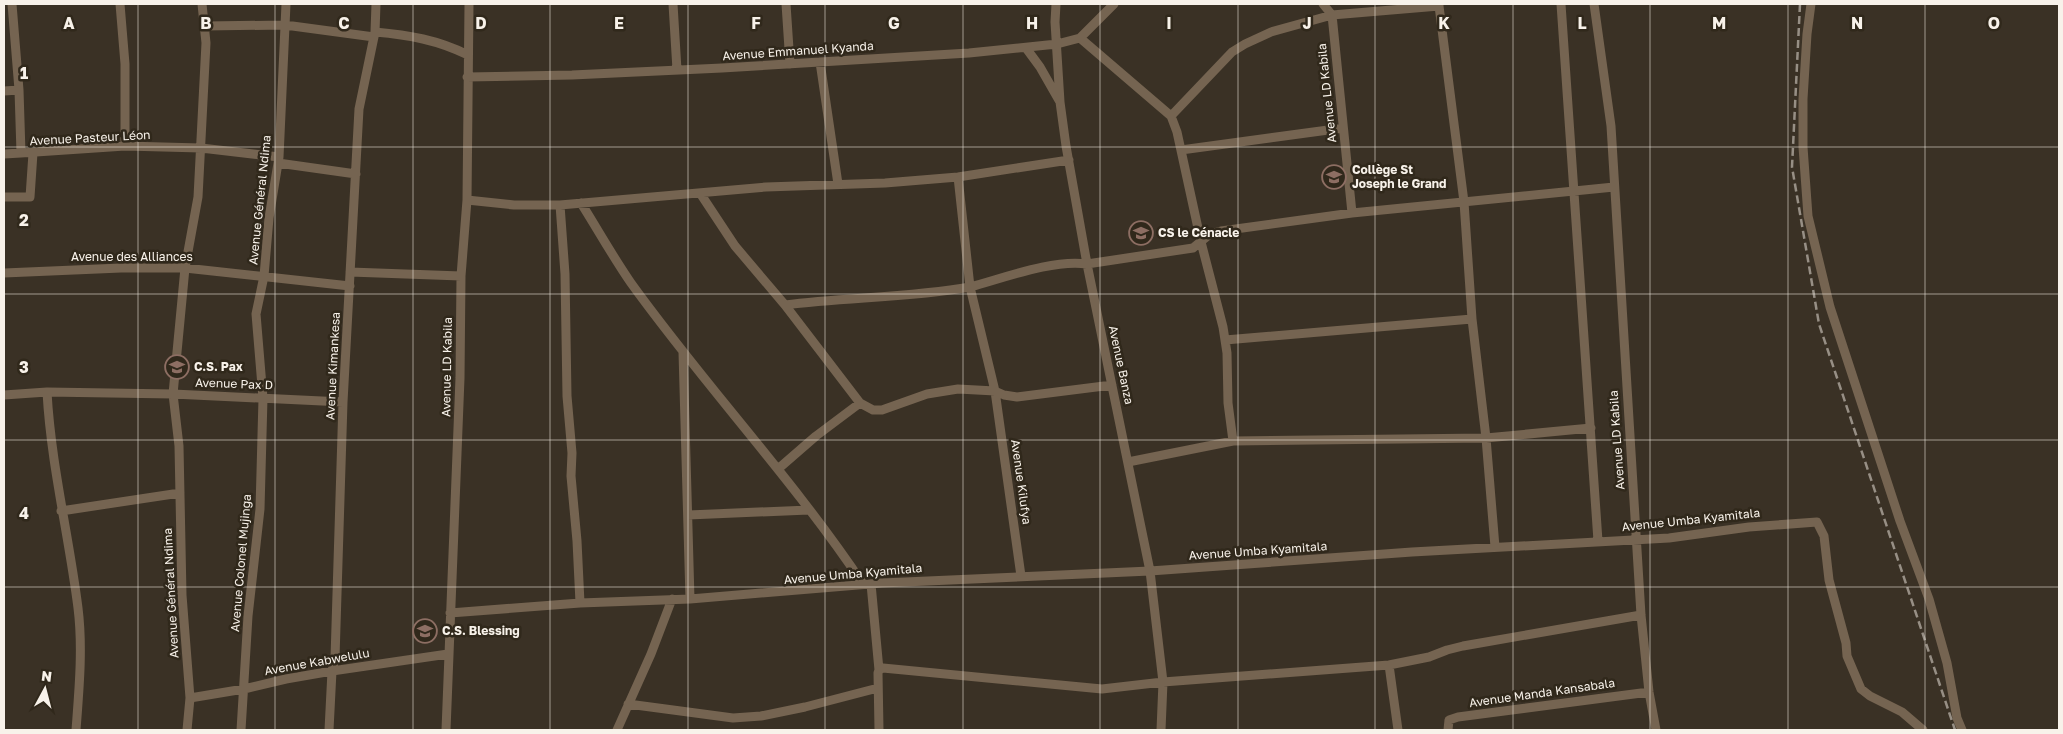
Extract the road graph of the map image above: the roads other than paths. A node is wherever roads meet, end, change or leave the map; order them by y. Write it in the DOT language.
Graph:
graph roads {
  1 [pos="120,4"];
  2 [pos="202,4"];
  3 [pos="286,4"];
  4 [pos="376,4"];
  5 [pos="469,4"];
  6 [pos="672,4"];
  7 [pos="786,4"];
  8 [pos="1056,4"];
  9 [pos="1114,4"];
  10 [pos="1323,4"];
  11 [pos="1560,4"];
  12 [pos="1594,4"];
  13 [pos="1811,4"];
  14 [pos="1439,5"];
  15 [pos="9,9"];
  16 [pos="1332,15"];
  17 [pos="205,26"];
  18 [pos="285,26"];
  19 [pos="375,34"];
  20 [pos="1080,38"];
  21 [pos="1057,44"];
  22 [pos="1026,48"];
  23 [pos="468,55"];
  24 [pos="820,62"];
  25 [pos="790,64"];
  26 [pos="677,70"];
  27 [pos="467,78"];
  28 [pos="19,90"];
  29 [pos="4,91"];
  30 [pos="1060,102"];
  31 [pos="1171,116"];
  32 [pos="1343,128"];
  33 [pos="125,146"];
  34 [pos="201,148"];
  35 [pos="1181,150"];
  36 [pos="22,153"];
  37 [pos="33,153"];
  38 [pos="4,154"];
  39 [pos="278,160"];
  40 [pos="1069,160"];
  41 [pos="356,174"];
  42 [pos="958,178"];
  43 [pos="838,184"];
  44 [pos="1614,187"];
  45 [pos="1575,190"];
  46 [pos="700,193"];
  47 [pos="4,197"];
  48 [pos="467,200"];
  49 [pos="1464,202"];
  50 [pos="581,203"];
  51 [pos="560,205"];
  52 [pos="1352,213"];
  53 [pos="1201,242"];
  54 [pos="1087,264"];
  55 [pos="185,268"];
  56 [pos="350,272"];
  57 [pos="4,273"];
  58 [pos="264,276"];
  59 [pos="462,276"];
  60 [pos="350,286"];
  61 [pos="970,287"];
  62 [pos="784,305"];
  63 [pos="1472,319"];
  64 [pos="1225,340"];
  65 [pos="684,352"];
  66 [pos="1112,384"];
  67 [pos="995,391"];
  68 [pos="47,392"];
  69 [pos="173,394"];
  70 [pos="4,395"];
  71 [pos="263,398"];
  72 [pos="343,402"];
  73 [pos="860,403"];
  74 [pos="1591,428"];
  75 [pos="1486,438"];
  76 [pos="1233,441"];
  77 [pos="1128,462"];
  78 [pos="778,469"];
  79 [pos="180,493"];
  80 [pos="809,510"];
  81 [pos="61,511"];
  82 [pos="688,515"];
  83 [pos="1636,540"];
  84 [pos="1598,541"];
  85 [pos="1495,547"];
  86 [pos="1150,571"];
  87 [pos="1021,576"];
  88 [pos="867,584"];
  89 [pos="672,599"];
  90 [pos="690,599"];
  91 [pos="580,603"];
  92 [pos="450,613"];
  93 [pos="1641,615"];
  94 [pos="448,654"];
  95 [pos="1389,665"];
  96 [pos="879,670"];
  97 [pos="332,671"];
  98 [pos="1163,682"];
  99 [pos="878,688"];
  100 [pos="244,690"];
  101 [pos="1649,692"];
  102 [pos="190,698"];
  103 [pos="628,704"];
  104 [pos="76,730"];
  105 [pos="187,730"];
  106 [pos="241,730"];
  107 [pos="330,730"];
  108 [pos="446,730"];
  109 [pos="617,730"];
  110 [pos="880,730"];
  111 [pos="1161,730"];
  112 [pos="1398,730"];
  113 [pos="1448,730"];
  114 [pos="1656,730"];
  115 [pos="1923,730"];
  116 [pos="1962,730"];
  1 -- 33 [label="street"];
  2 -- 17 [label="street, Avenue Général Ndima"];
  3 -- 18 [label="street, Avenue Général Ndima"];
  4 -- 19 [label="street, Avenue Kimankesa"];
  5 -- 23 [label="street, Avenue LD Kabila"];
  6 -- 26 [label="street"];
  7 -- 25 [label="street"];
  8 -- 21 [label="street, Avenue Banza"];
  9 -- 20 [label="street"];
  10 -- 16 [label="street"];
  11 -- 45 [label="street, Avenue LD Kabila"];
  12 -- 44 [label="street, Avenue LD Kabila"];
  13 -- 116 [label="street"];
  14 -- 16 [label="street"];
  14 -- 49 [label="street"];
  15 -- 28 [label="street"];
  16 -- 31 [label="street"];
  16 -- 32 [label="street, Avenue LD Kabila"];
  17 -- 18 [label="street"];
  17 -- 34 [label="street, Avenue Général Ndima"];
  18 -- 19 [label="street"];
  18 -- 39 [label="street, Avenue Général Ndima"];
  19 -- 23 [label="street"];
  19 -- 41 [label="street, Avenue Kimankesa"];
  20 -- 21 [label="street, Avenue Emmanuel Kyanda"];
  20 -- 31 [label="street"];
  21 -- 22 [label="street, Avenue Emmanuel Kyanda"];
  21 -- 30 [label="street, Avenue Banza"];
  22 -- 24 [label="street, Avenue Emmanuel Kyanda"];
  22 -- 30 [label="street"];
  23 -- 27 [label="street, Avenue LD Kabila"];
  24 -- 25 [label="street, Avenue Emmanuel Kyanda"];
  24 -- 43 [label="street"];
  25 -- 26 [label="street, Avenue Emmanuel Kyanda"];
  26 -- 27 [label="street, Avenue Emmanuel Kyanda"];
  27 -- 48 [label="street, Avenue LD Kabila"];
  28 -- 29 [label="street"];
  28 -- 36 [label="street"];
  30 -- 40 [label="street, Avenue Banza"];
  31 -- 35 [label="street"];
  32 -- 35 [label="street"];
  32 -- 52 [label="street, Avenue LD Kabila"];
  33 -- 34 [label="street, Avenue Pasteur Léon"];
  33 -- 37 [label="street, Avenue Pasteur Léon"];
  34 -- 39 [label="street, Avenue Pasteur Léon"];
  34 -- 55 [label="street, Avenue Général Ndima"];
  35 -- 53 [label="street"];
  36 -- 37 [label="street, Avenue Pasteur Léon"];
  36 -- 38 [label="street, Avenue Pasteur Léon"];
  37 -- 47 [label="street"];
  39 -- 41 [label="street, Avenue Pasteur Léon"];
  39 -- 58 [label="street, Avenue Général Ndima"];
  40 -- 42 [label="street"];
  40 -- 54 [label="street, Avenue Banza"];
  41 -- 56 [label="street, Avenue Kimankesa"];
  42 -- 43 [label="street"];
  42 -- 61 [label="street, Avenue Kilufya"];
  43 -- 46 [label="street"];
  44 -- 45 [label="street"];
  44 -- 83 [label="street, Avenue LD Kabila"];
  45 -- 49 [label="street"];
  45 -- 74 [label="street, Avenue LD Kabila"];
  46 -- 50 [label="street"];
  46 -- 62 [label="street"];
  48 -- 51 [label="street"];
  48 -- 59 [label="street, Avenue LD Kabila"];
  49 -- 52 [label="street"];
  49 -- 63 [label="street"];
  50 -- 51 [label="street"];
  50 -- 65 [label="street"];
  51 -- 91 [label="street"];
  52 -- 53 [label="street"];
  53 -- 54 [label="street"];
  53 -- 64 [label="street"];
  54 -- 61 [label="street"];
  54 -- 66 [label="street, Avenue Banza"];
  55 -- 57 [label="street, Avenue des Alliances"];
  55 -- 58 [label="street, Avenue des Alliances"];
  55 -- 69 [label="street, Avenue Général Ndima"];
  56 -- 59 [label="street"];
  56 -- 60 [label="street, Avenue Kimankesa"];
  58 -- 60 [label="street, Avenue des Alliances"];
  58 -- 71 [label="street, Avenue Général Ndima"];
  59 -- 92 [label="street, Avenue LD Kabila"];
  60 -- 72 [label="street, Avenue Kimankesa"];
  61 -- 62 [label="street"];
  61 -- 67 [label="street, Avenue Kilufya"];
  62 -- 73 [label="street"];
  63 -- 64 [label="street"];
  63 -- 75 [label="street"];
  64 -- 76 [label="street"];
  65 -- 78 [label="street"];
  65 -- 82 [label="street"];
  66 -- 67 [label="street"];
  66 -- 77 [label="street, Avenue Banza"];
  67 -- 73 [label="street"];
  67 -- 87 [label="street, Avenue Kilufya"];
  68 -- 69 [label="street, Avenue Pax D"];
  68 -- 70 [label="street, Avenue Pax D"];
  68 -- 81 [label="street"];
  69 -- 71 [label="street, Avenue Pax D"];
  69 -- 79 [label="street, Avenue Général Ndima"];
  71 -- 72 [label="street, Avenue Pax D"];
  71 -- 100 [label="street, Avenue Colonel Mujinga"];
  72 -- 97 [label="street, Avenue Kimankesa"];
  73 -- 78 [label="street"];
  74 -- 75 [label="street"];
  74 -- 84 [label="street, Avenue LD Kabila"];
  75 -- 76 [label="street"];
  75 -- 85 [label="street"];
  76 -- 77 [label="street"];
  77 -- 86 [label="street, Avenue Banza"];
  78 -- 80 [label="street"];
  79 -- 81 [label="street"];
  79 -- 102 [label="street, Avenue Général Ndima"];
  80 -- 82 [label="street"];
  80 -- 88 [label="street"];
  81 -- 104 [label="street"];
  82 -- 90 [label="street"];
  83 -- 84 [label="street, Avenue Umba Kyamitala"];
  83 -- 93 [label="street, Avenue LD Kabila"];
  83 -- 115 [label="street, Avenue Umba Kyamitala"];
  84 -- 85 [label="street, Avenue Umba Kyamitala"];
  85 -- 86 [label="street, Avenue Umba Kyamitala"];
  86 -- 87 [label="street, Avenue Umba Kyamitala"];
  86 -- 98 [label="street, Avenue Banza"];
  87 -- 88 [label="street, Avenue Umba Kyamitala"];
  88 -- 90 [label="street, Avenue Umba Kyamitala"];
  88 -- 96 [label="street"];
  89 -- 90 [label="street, Avenue Umba Kyamitala"];
  89 -- 91 [label="street, Avenue Umba Kyamitala"];
  89 -- 103 [label="street"];
  91 -- 92 [label="street, Avenue Umba Kyamitala"];
  92 -- 94 [label="street, Avenue LD Kabila"];
  93 -- 95 [label="street"];
  93 -- 101 [label="street, Avenue LD Kabila"];
  94 -- 97 [label="street, Avenue Kabwelulu"];
  94 -- 108 [label="street, Avenue LD Kabila"];
  95 -- 98 [label="street"];
  95 -- 112 [label="street"];
  96 -- 98 [label="street"];
  96 -- 99 [label="street"];
  97 -- 100 [label="street, Avenue Kabwelulu"];
  97 -- 107 [label="street, Avenue Kimankesa"];
  98 -- 111 [label="street, Avenue Banza"];
  99 -- 103 [label="street"];
  99 -- 110 [label="street"];
  100 -- 102 [label="street, Avenue Kabwelulu"];
  100 -- 106 [label="street, Avenue Colonel Mujinga"];
  101 -- 113 [label="street, Avenue Manda Kansabala"];
  101 -- 114 [label="street, Avenue LD Kabila"];
  102 -- 105 [label="street, Avenue Général Ndima"];
  103 -- 109 [label="street"];
}
